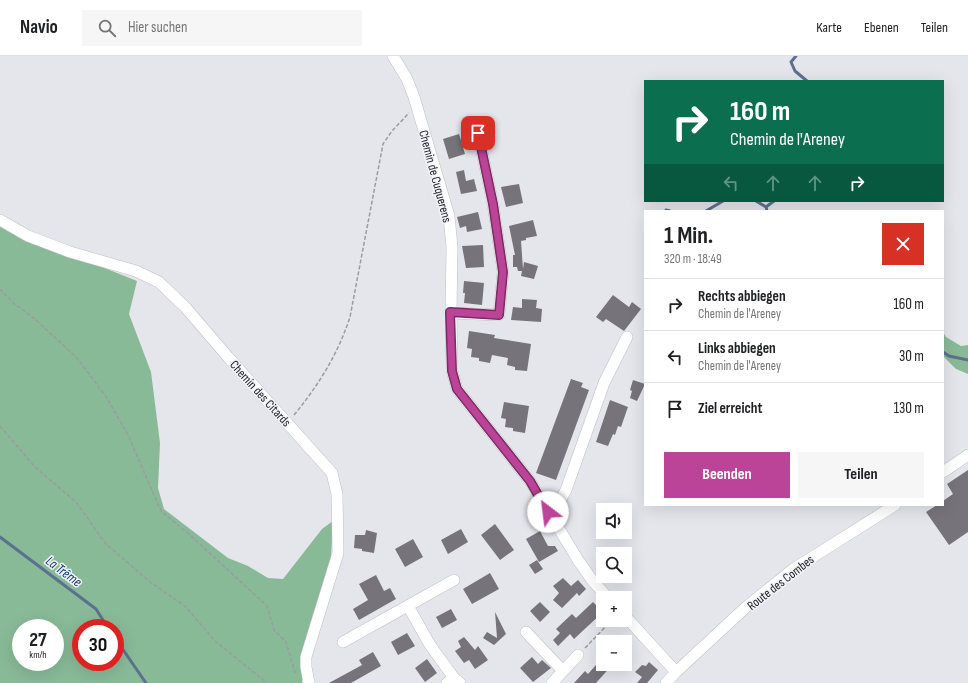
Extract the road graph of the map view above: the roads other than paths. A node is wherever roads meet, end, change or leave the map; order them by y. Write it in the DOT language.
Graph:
graph roads {
  1 [pos="393,56"];
  2 [pos="478,133"];
  3 [pos="0,220"];
  4 [pos="450,312"];
  5 [pos="627,337"];
  6 [pos="968,455"];
  7 [pos="944,471"];
  8 [pos="893,506"];
  9 [pos="548,512"];
  10 [pos="454,580"];
  11 [pos="602,591"];
  12 [pos="408,606"];
  13 [pos="632,624"];
  14 [pos="526,632"];
  15 [pos="343,642"];
  16 [pos="578,655"];
  17 [pos="563,671"];
  18 [pos="676,672"];
  19 [pos="454,681"];
  20 [pos="309,683"];
  21 [pos="552,683"];
  22 [pos="666,683"];
  1 -- 4 [label="street, Chemin de Cuquerens"];
  2 -- 4 [label="street"];
  3 -- 20 [label="street, Chemin des Citards"];
  4 -- 9 [label="street, Chemin de Cuquerens"];
  5 -- 9 [label="street"];
  6 -- 7 [label="street"];
  8 -- 18 [label="street, Route des Combes"];
  9 -- 11 [label="street, Chemin de Cuquerens"];
  10 -- 12 [label="street"];
  12 -- 15 [label="street"];
  12 -- 19 [label="street"];
  13 -- 18 [label="street"];
  14 -- 17 [label="street"];
  16 -- 17 [label="street"];
  17 -- 21 [label="street"];
  18 -- 22 [label="street"];
}
